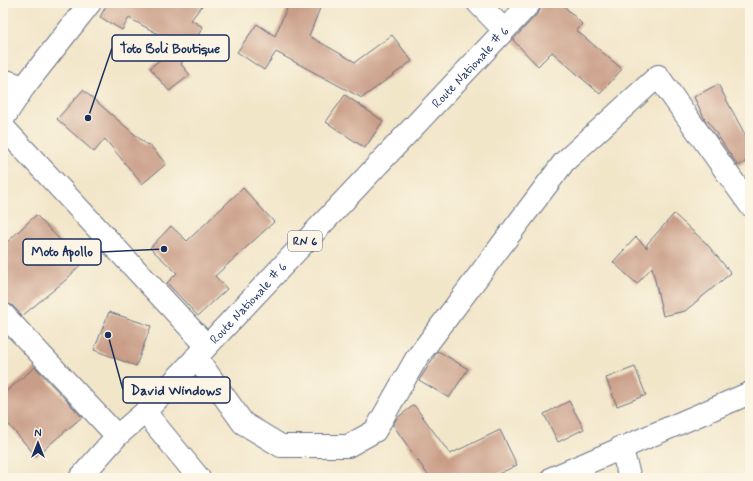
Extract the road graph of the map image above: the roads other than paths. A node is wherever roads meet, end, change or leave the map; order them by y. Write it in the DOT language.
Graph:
graph roads {
  1 [pos="90,3"];
  2 [pos="478,3"];
  3 [pos="530,3"];
  4 [pos="504,30"];
  5 [pos="3,80"];
  6 [pos="24,87"];
  7 [pos="3,119"];
  8 [pos="3,127"];
  9 [pos="750,206"];
  10 [pos="3,314"];
  11 [pos="201,351"];
  12 [pos="750,394"];
  13 [pos="145,412"];
  14 [pos="117,436"];
  15 [pos="622,447"];
  16 [pos="80,478"];
  17 [pos="199,478"];
  18 [pos="552,478"];
  19 [pos="630,478"];
  1 -- 6 [label="street"];
  2 -- 4 [label="street"];
  3 -- 4 [label="street, Route Nationale # 6 / RN 6"];
  4 -- 11 [label="street, Route Nationale # 6 / RN 6"];
  5 -- 6 [label="street"];
  6 -- 7 [label="street"];
  8 -- 11 [label="street"];
  9 -- 11 [label="street"];
  10 -- 14 [label="street"];
  11 -- 13 [label="street, Route Nationale # 6 / RN 6"];
  12 -- 15 [label="street"];
  13 -- 14 [label="street, Route Nationale # 6 / RN 6"];
  13 -- 17 [label="street"];
  14 -- 16 [label="street, Route Nationale # 6 / RN 6"];
  15 -- 18 [label="street"];
  15 -- 19 [label="street"];
}
